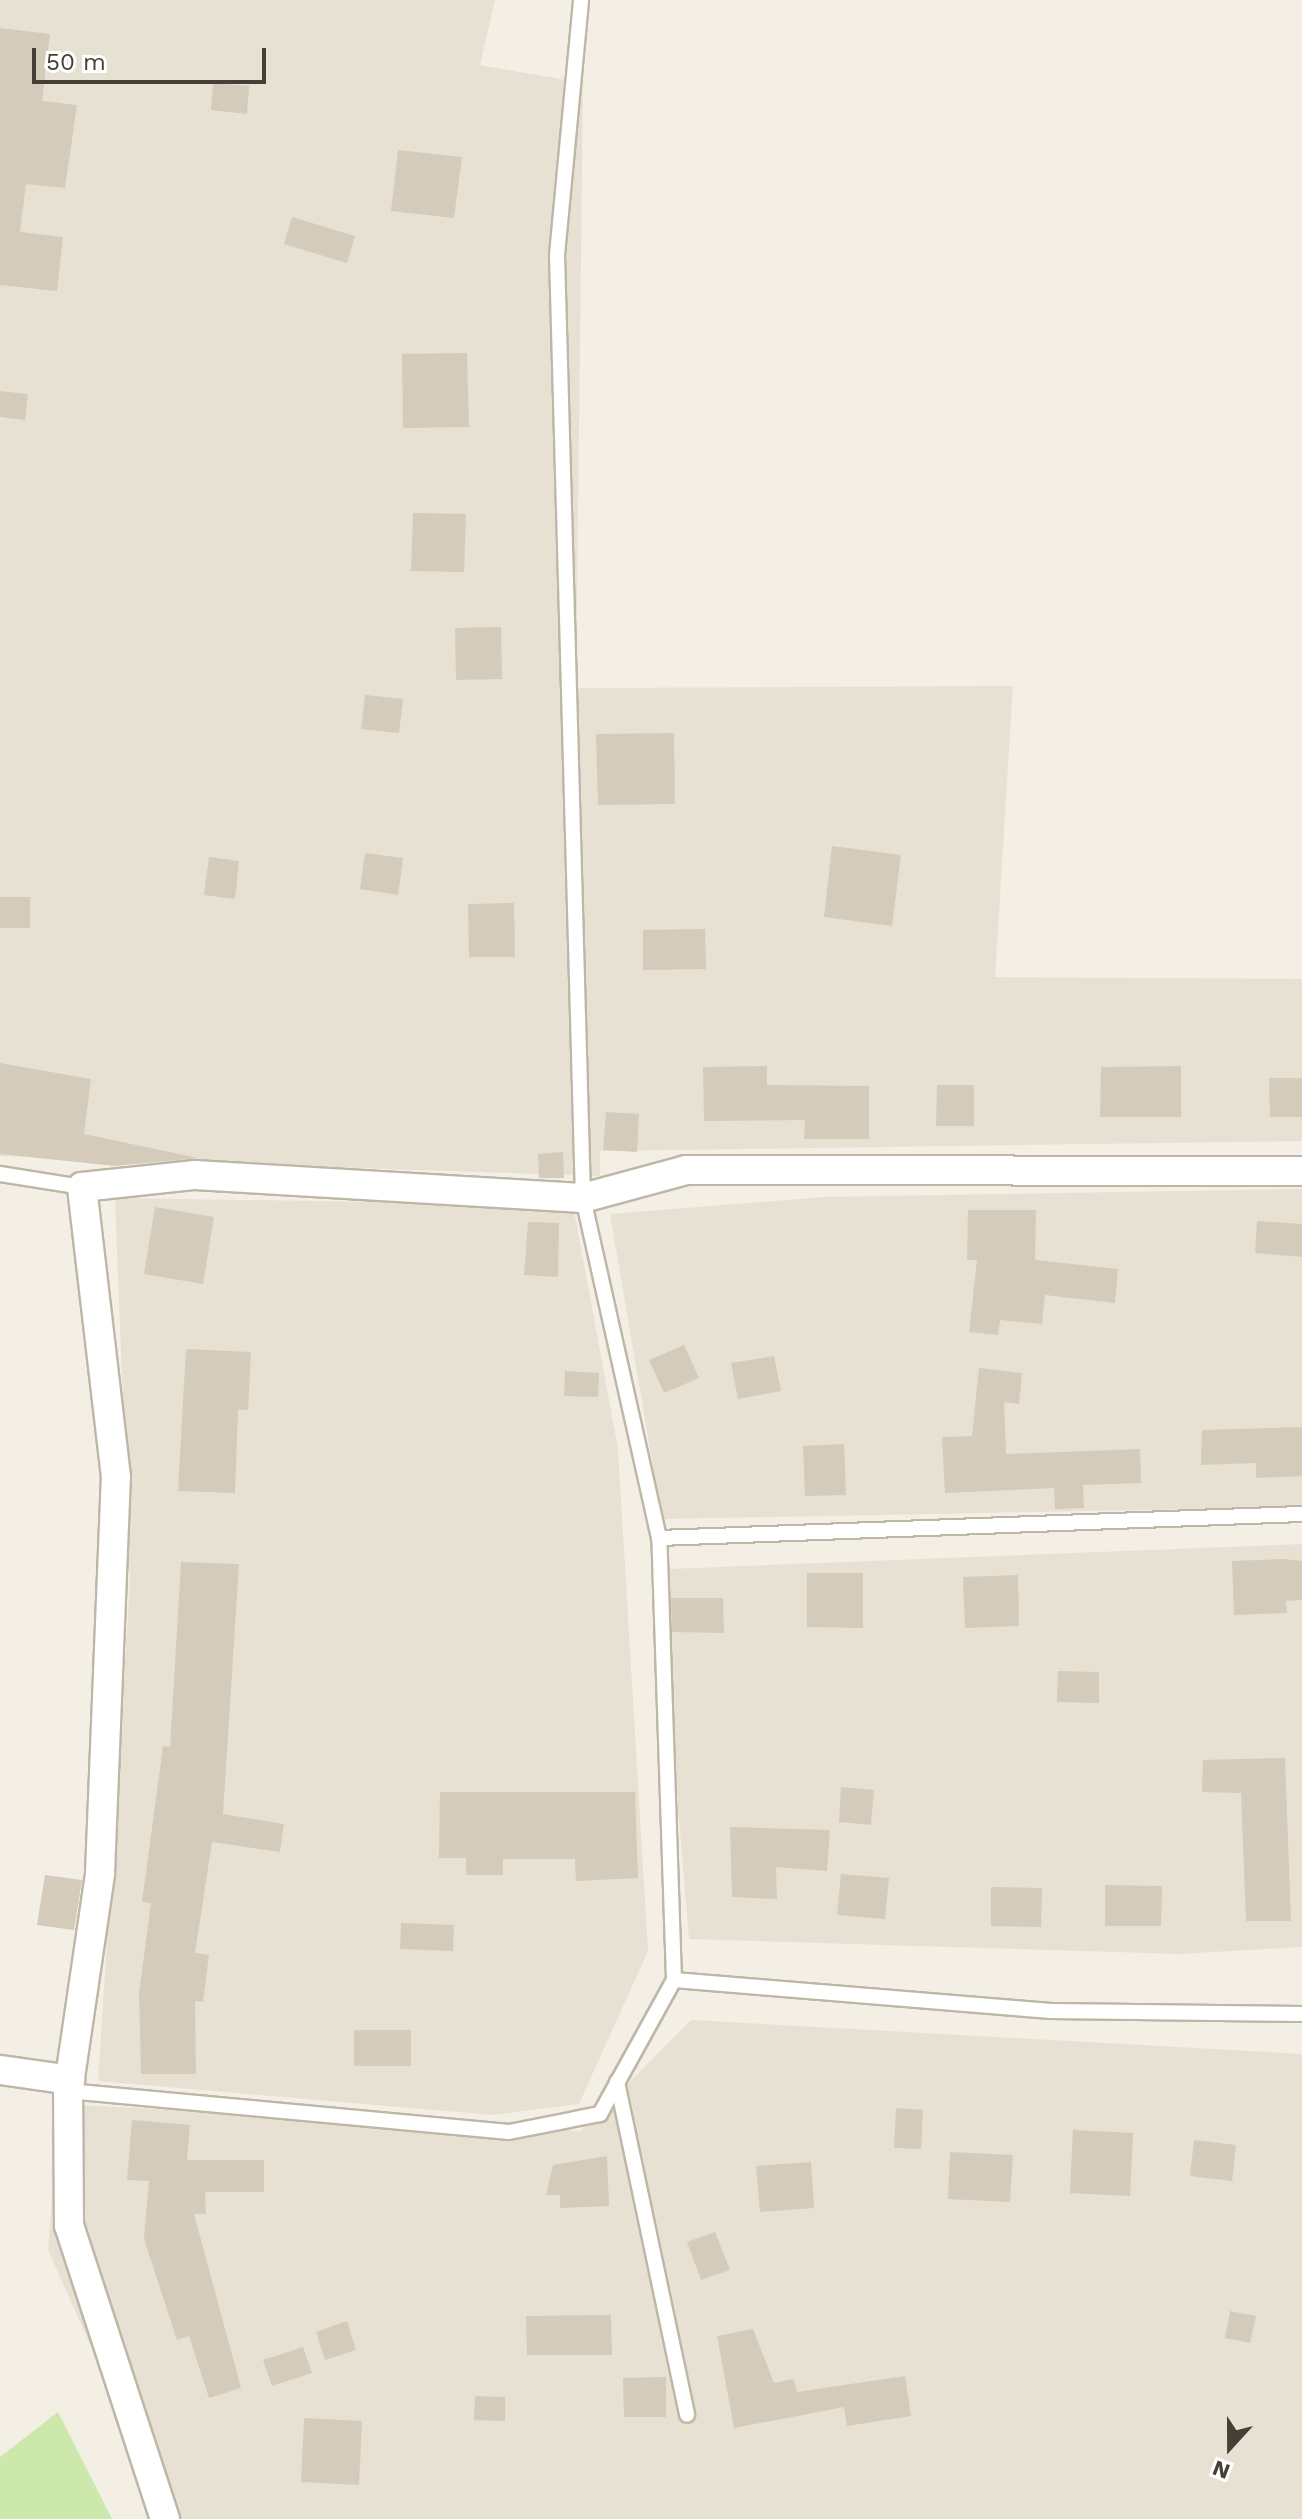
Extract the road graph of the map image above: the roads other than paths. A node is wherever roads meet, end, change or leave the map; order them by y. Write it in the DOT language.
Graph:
graph roads {
  1 [pos="581,0"];
  2 [pos="1302,1171"];
  3 [pos="0,1174"];
  4 [pos="82,1187"];
  5 [pos="583,1198"];
  6 [pos="1302,1514"];
  7 [pos="659,1538"];
  8 [pos="674,1980"];
  9 [pos="1302,2014"];
  10 [pos="0,2070"];
  11 [pos="617,2082"];
  12 [pos="69,2086"];
  13 [pos="687,2415"];
  14 [pos="165,2519"];
  1 -- 5 [label="lane"];
  2 -- 5 [label="street"];
  3 -- 4 [label="lane"];
  4 -- 5 [label="street"];
  4 -- 12 [label="street"];
  5 -- 7 [label="lane"];
  6 -- 7 [label="lane"];
  7 -- 8 [label="lane"];
  8 -- 9 [label="lane"];
  8 -- 11 [label="lane"];
  10 -- 12 [label="street"];
  11 -- 12 [label="lane"];
  11 -- 13 [label="lane"];
  12 -- 14 [label="street"];
}
